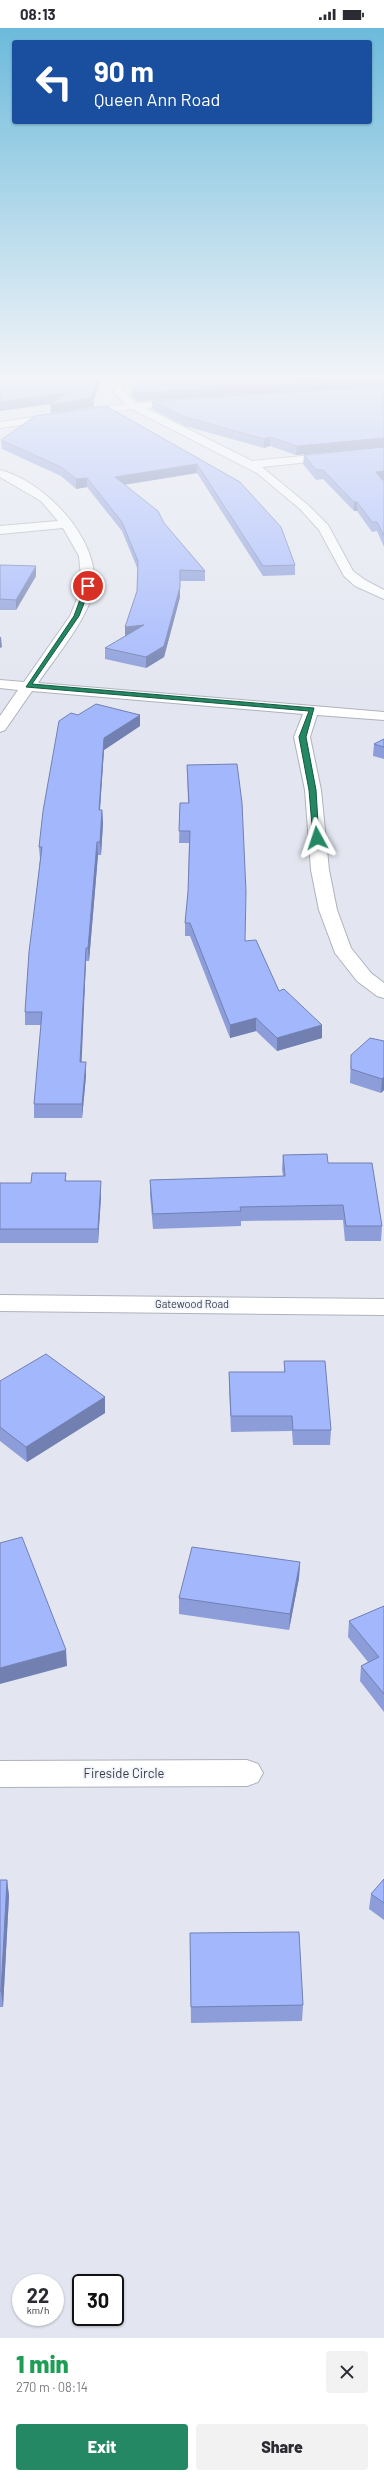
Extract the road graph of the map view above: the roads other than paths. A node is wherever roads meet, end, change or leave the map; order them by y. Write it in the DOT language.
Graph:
graph roads {
  1 [pos="17,482"];
  2 [pos="272,482"];
  3 [pos="67,524"];
  4 [pos="0,530"];
  5 [pos="384,595"];
  6 [pos="0,684"];
  7 [pos="28,686"];
  8 [pos="312,709"];
  9 [pos="384,716"];
  10 [pos="0,727"];
  11 [pos="384,992"];
  12 [pos="0,1303"];
  13 [pos="384,1306"];
  14 [pos="247,1773"];
  15 [pos="0,1774"];
  1 -- 3 [label="street"];
  2 -- 5 [label="street"];
  3 -- 4 [label="street"];
  3 -- 7 [label="street"];
  6 -- 7 [label="street"];
  7 -- 8 [label="street"];
  7 -- 10 [label="street"];
  8 -- 9 [label="street"];
  8 -- 11 [label="street"];
  12 -- 13 [label="street, Gatewood Road"];
  14 -- 15 [label="street, Fireside Circle"];
}
